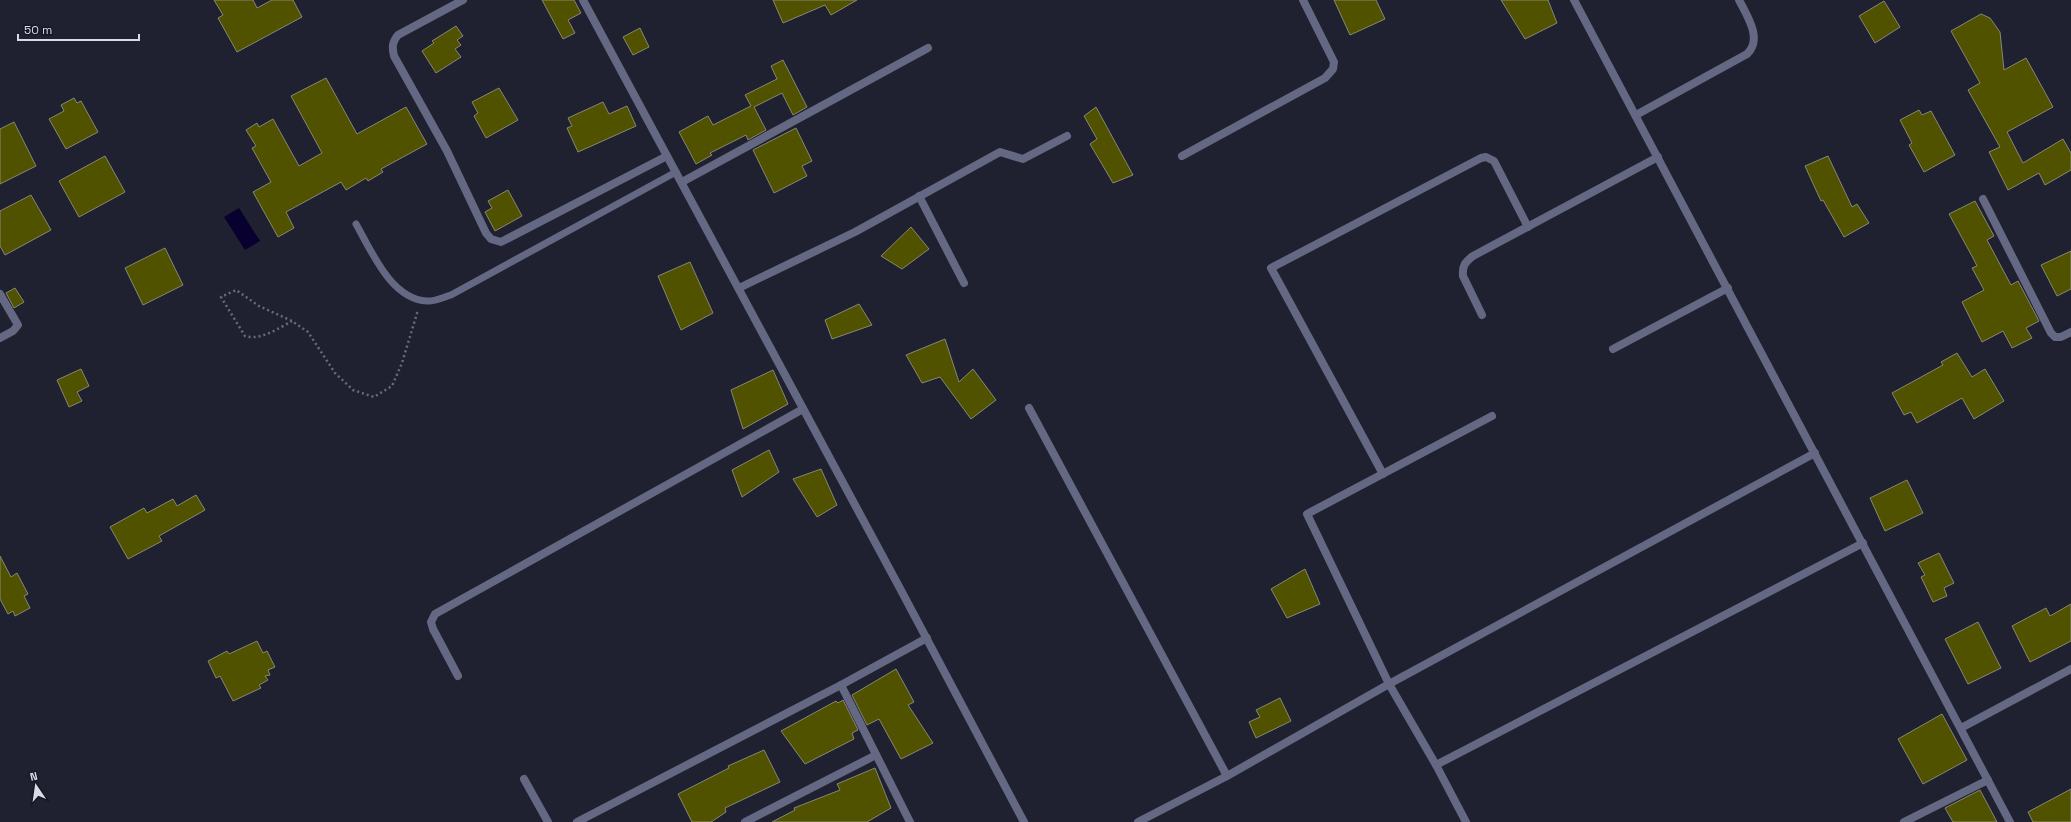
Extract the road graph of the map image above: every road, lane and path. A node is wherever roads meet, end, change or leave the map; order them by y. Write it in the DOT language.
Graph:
graph roads {
  1 [pos="463,0"];
  2 [pos="583,0"];
  3 [pos="1303,0"];
  4 [pos="1574,0"];
  5 [pos="1739,0"];
  6 [pos="928,48"];
  7 [pos="1636,115"];
  8 [pos="1068,136"];
  9 [pos="667,156"];
  10 [pos="1182,156"];
  11 [pos="1658,157"];
  12 [pos="676,172"];
  13 [pos="682,182"];
  14 [pos="919,196"];
  15 [pos="1983,199"];
  16 [pos="356,224"];
  17 [pos="1528,227"];
  18 [pos="964,283"];
  19 [pos="739,288"];
  20 [pos="1728,288"];
  21 [pos="0,294"];
  22 [pos="420,300"];
  23 [pos="1482,315"];
  24 [pos="292,321"];
  25 [pos="2071,332"];
  26 [pos="0,338"];
  27 [pos="1613,349"];
  28 [pos="1029,408"];
  29 [pos="803,409"];
  30 [pos="1492,416"];
  31 [pos="1815,453"];
  32 [pos="1383,474"];
  33 [pos="1863,543"];
  34 [pos="927,638"];
  35 [pos="2071,669"];
  36 [pos="458,676"];
  37 [pos="1389,684"];
  38 [pos="841,685"];
  39 [pos="1961,728"];
  40 [pos="876,755"];
  41 [pos="1436,765"];
  42 [pos="1227,776"];
  43 [pos="524,779"];
  44 [pos="1988,780"];
  45 [pos="548,822"];
  46 [pos="577,822"];
  47 [pos="745,822"];
  48 [pos="910,822"];
  49 [pos="1024,822"];
  50 [pos="1138,822"];
  51 [pos="1466,822"];
  52 [pos="1904,822"];
  53 [pos="2010,822"];
  1 -- 9 [label="street"];
  2 -- 9 [label="street"];
  3 -- 10 [label="street"];
  4 -- 7 [label="street"];
  5 -- 7 [label="street"];
  6 -- 13 [label="street"];
  7 -- 11 [label="street"];
  8 -- 14 [label="street"];
  9 -- 12 [label="street"];
  11 -- 17 [label="street"];
  11 -- 20 [label="street"];
  12 -- 13 [label="street"];
  12 -- 22 [label="lane"];
  13 -- 19 [label="street"];
  14 -- 18 [label="street"];
  14 -- 19 [label="street"];
  15 -- 25 [label="street"];
  16 -- 22 [label="lane"];
  17 -- 23 [label="street"];
  17 -- 32 [label="street"];
  19 -- 29 [label="street"];
  20 -- 27 [label="street"];
  20 -- 31 [label="street"];
  21 -- 26 [label="street"];
  22 -- 24 [label="path"];
  24 -- 24 [label="path"];
  28 -- 42 [label="street"];
  29 -- 34 [label="street"];
  29 -- 36 [label="street"];
  30 -- 32 [label="street"];
  31 -- 33 [label="street"];
  31 -- 37 [label="street"];
  32 -- 37 [label="street"];
  33 -- 39 [label="street"];
  33 -- 41 [label="street"];
  34 -- 38 [label="street"];
  34 -- 49 [label="street"];
  35 -- 39 [label="street"];
  37 -- 41 [label="street"];
  37 -- 42 [label="street"];
  38 -- 40 [label="street"];
  38 -- 46 [label="street"];
  39 -- 44 [label="street"];
  40 -- 47 [label="street"];
  40 -- 48 [label="street"];
  41 -- 51 [label="street"];
  42 -- 50 [label="street"];
  43 -- 45 [label="street"];
  44 -- 52 [label="street"];
  44 -- 53 [label="street"];
}
